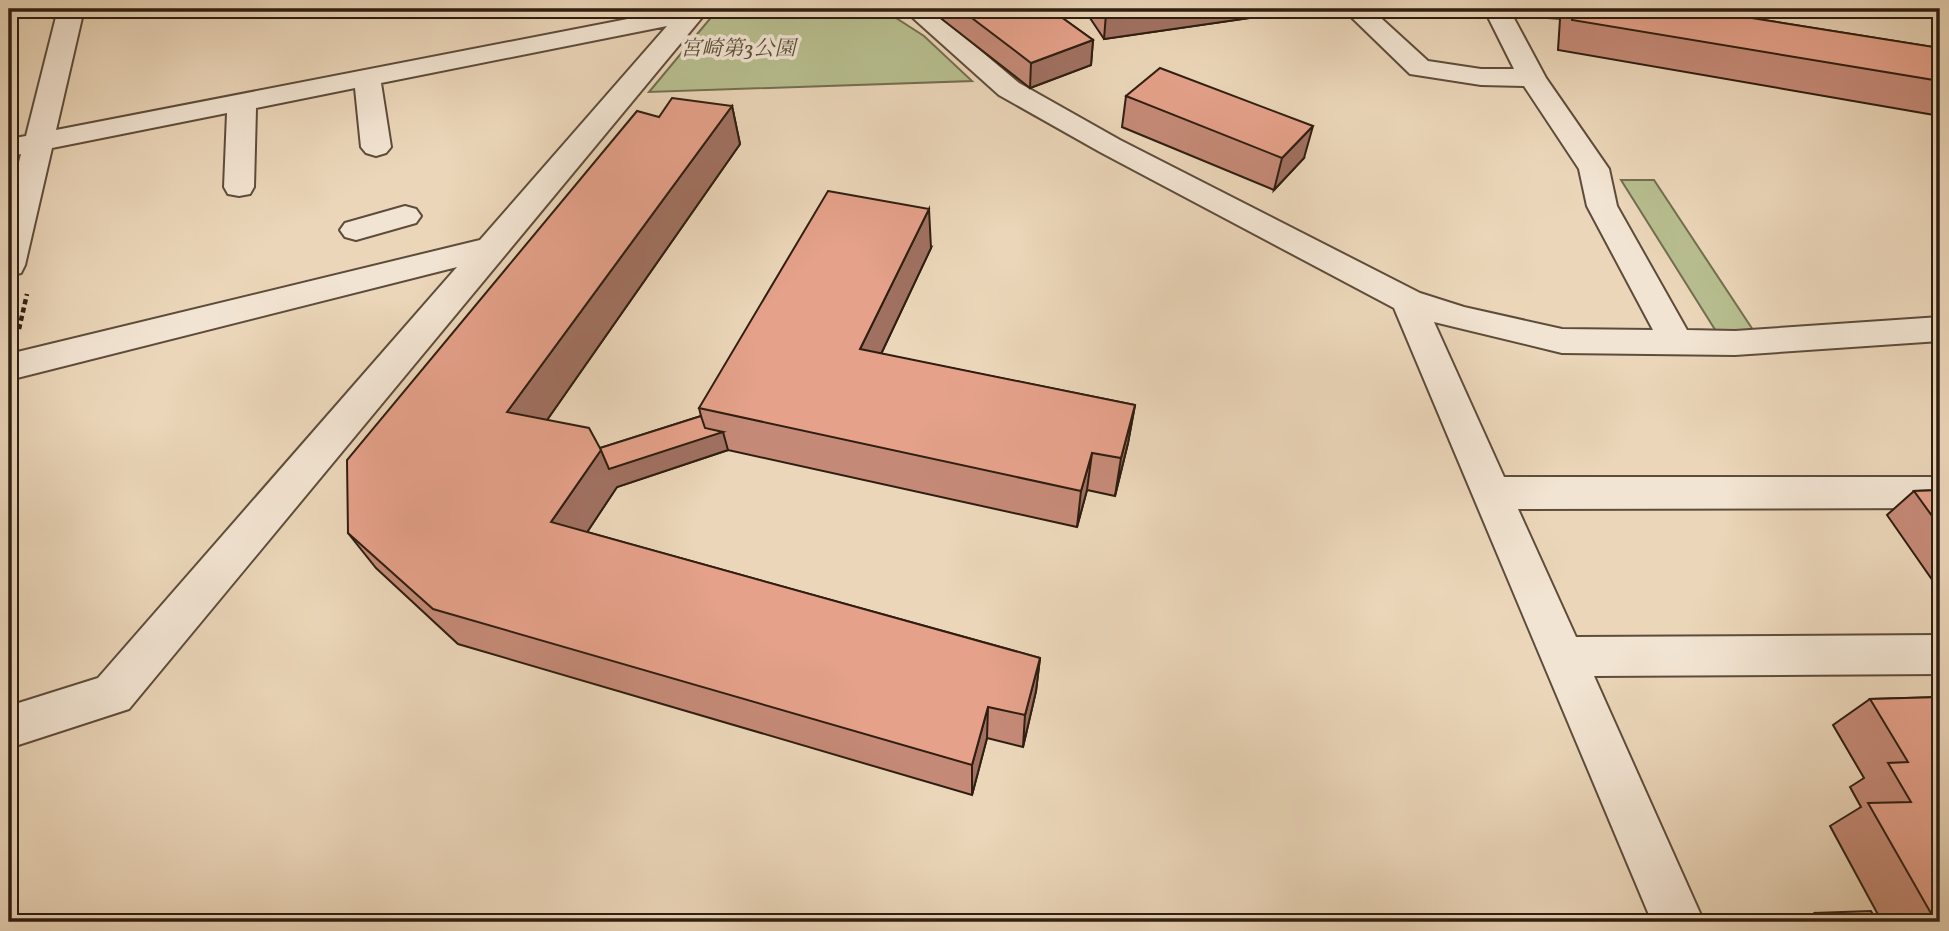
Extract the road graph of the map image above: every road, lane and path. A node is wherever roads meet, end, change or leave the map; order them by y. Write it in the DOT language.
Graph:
graph roads {
  1 [pos="71,9"];
  2 [pos="594,9"];
  3 [pos="916,9"];
  4 [pos="1356,9"];
  5 [pos="1497,9"];
  6 [pos="1547,9"];
  7 [pos="694,11"];
  8 [pos="1645,19"];
  9 [pos="614,29"];
  10 [pos="367,78"];
  11 [pos="1532,78"];
  12 [pos="243,102"];
  13 [pos="37,142"];
  14 [pos="376,147"];
  15 [pos="9,148"];
  16 [pos="239,187"];
  17 [pos="381,223"];
  18 [pos="492,248"];
  19 [pos="9,265"];
  20 [pos="390,273"];
  21 [pos="1408,302"];
  22 [pos="1940,329"];
  23 [pos="1676,341"];
  24 [pos="9,367"];
  25 [pos="1940,492"];
  26 [pos="1492,493"];
  27 [pos="1940,655"];
  28 [pos="1563,657"];
  29 [pos="9,727"];
  30 [pos="1678,922"];
  1 -- 13 [label="street"];
  2 -- 9 [label="street"];
  3 -- 21 [label="street"];
  4 -- 11 [label="street"];
  5 -- 11 [label="street"];
  6 -- 8 [label="street"];
  7 -- 9 [label="street"];
  7 -- 18 [label="street"];
  9 -- 10 [label="street"];
  10 -- 12 [label="street"];
  10 -- 14 [label="street"];
  11 -- 23 [label="street"];
  12 -- 13 [label="street"];
  12 -- 16 [label="street"];
  13 -- 15 [label="street"];
  13 -- 19 [label="street"];
  17 -- 20 [label="street"];
  18 -- 20 [label="street"];
  18 -- 29 [label="street"];
  20 -- 24 [label="street"];
  21 -- 23 [label="street"];
  21 -- 26 [label="street"];
  22 -- 23 [label="street"];
  25 -- 26 [label="street"];
  26 -- 28 [label="street"];
  27 -- 28 [label="street"];
  28 -- 30 [label="street"];
}
